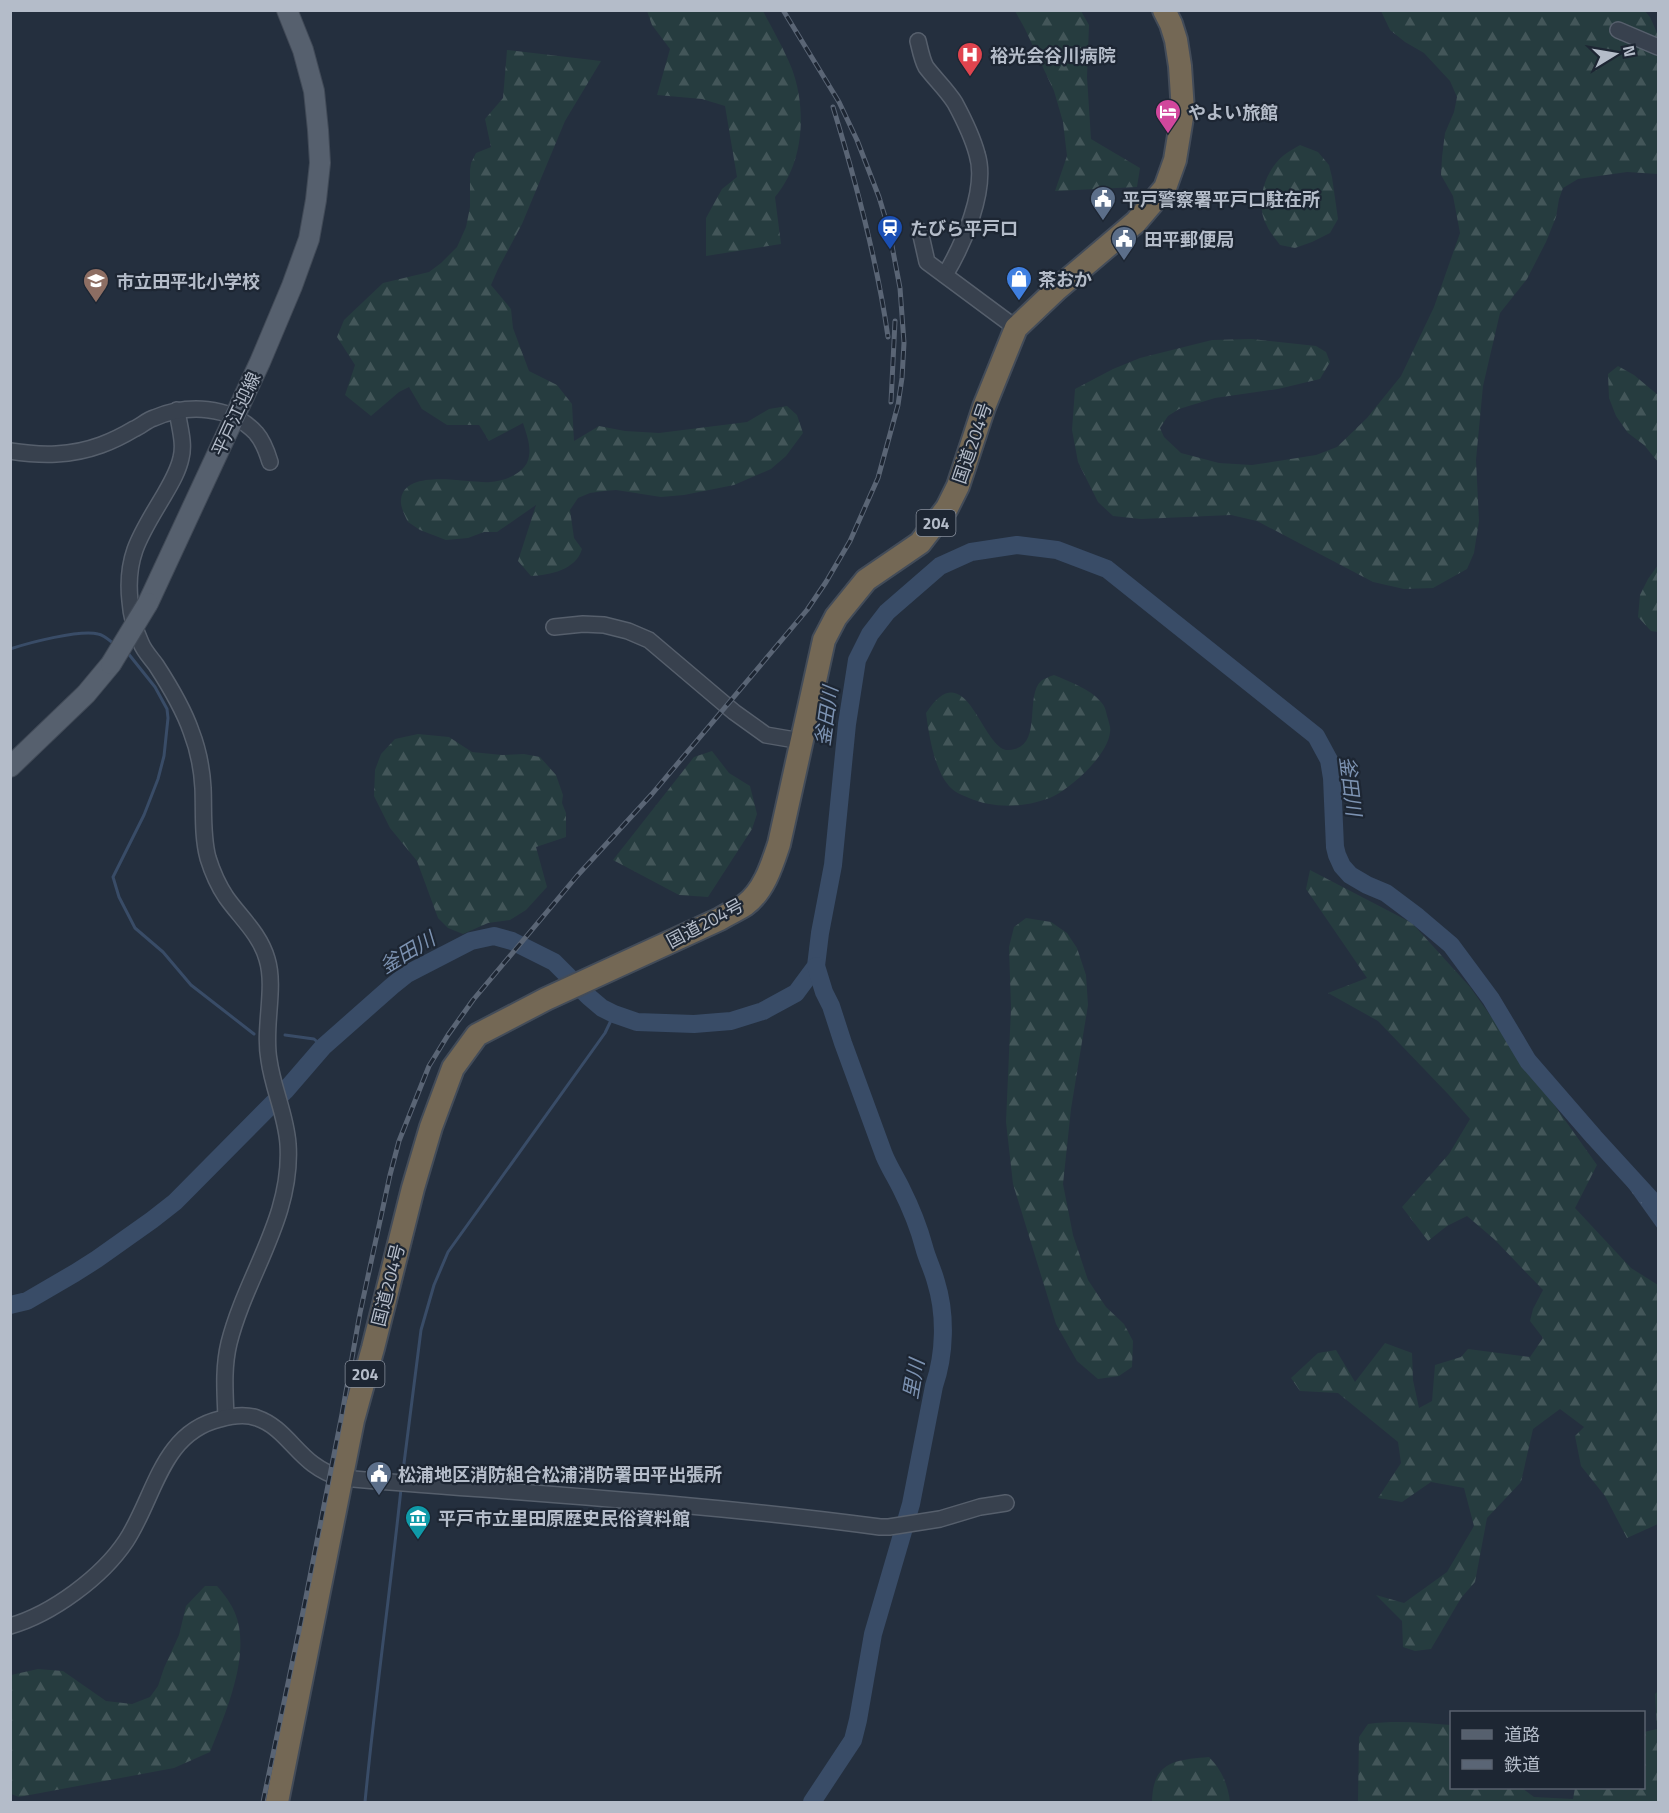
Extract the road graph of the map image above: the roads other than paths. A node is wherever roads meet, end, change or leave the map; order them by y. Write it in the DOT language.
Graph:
graph roads {
  1 [pos="287,10"];
  2 [pos="1164,10"];
  3 [pos="1618,30"];
  4 [pos="918,41"];
  5 [pos="1659,47"];
  6 [pos="920,231"];
  7 [pos="945,275"];
  8 [pos="1016,328"];
  9 [pos="177,410"];
  10 [pos="234,417"];
  11 [pos="10,451"];
  12 [pos="270,462"];
  13 [pos="554,627"];
  14 [pos="801,741"];
  15 [pos="10,767"];
  16 [pos="226,1417"];
  17 [pos="341,1478"];
  18 [pos="1006,1503"];
  19 [pos="10,1626"];
  20 [pos="277,1803"];
  1 -- 10 [label="main road, 平戸江迎線"];
  2 -- 8 [label="highway, 国道204号 / 204"];
  3 -- 5 [label="street"];
  4 -- 7 [label="street"];
  6 -- 7 [label="street"];
  7 -- 8 [label="street"];
  8 -- 14 [label="highway, 国道204号 / 204"];
  9 -- 10 [label="street"];
  9 -- 11 [label="street"];
  9 -- 16 [label="street"];
  10 -- 12 [label="street"];
  10 -- 15 [label="main road, 平戸江迎線, bridge"];
  13 -- 14 [label="street"];
  14 -- 17 [label="highway, 国道204号 / 204"];
  16 -- 17 [label="street"];
  16 -- 19 [label="street"];
  17 -- 18 [label="street"];
  17 -- 20 [label="highway, 国道204号 / 204"];
}
